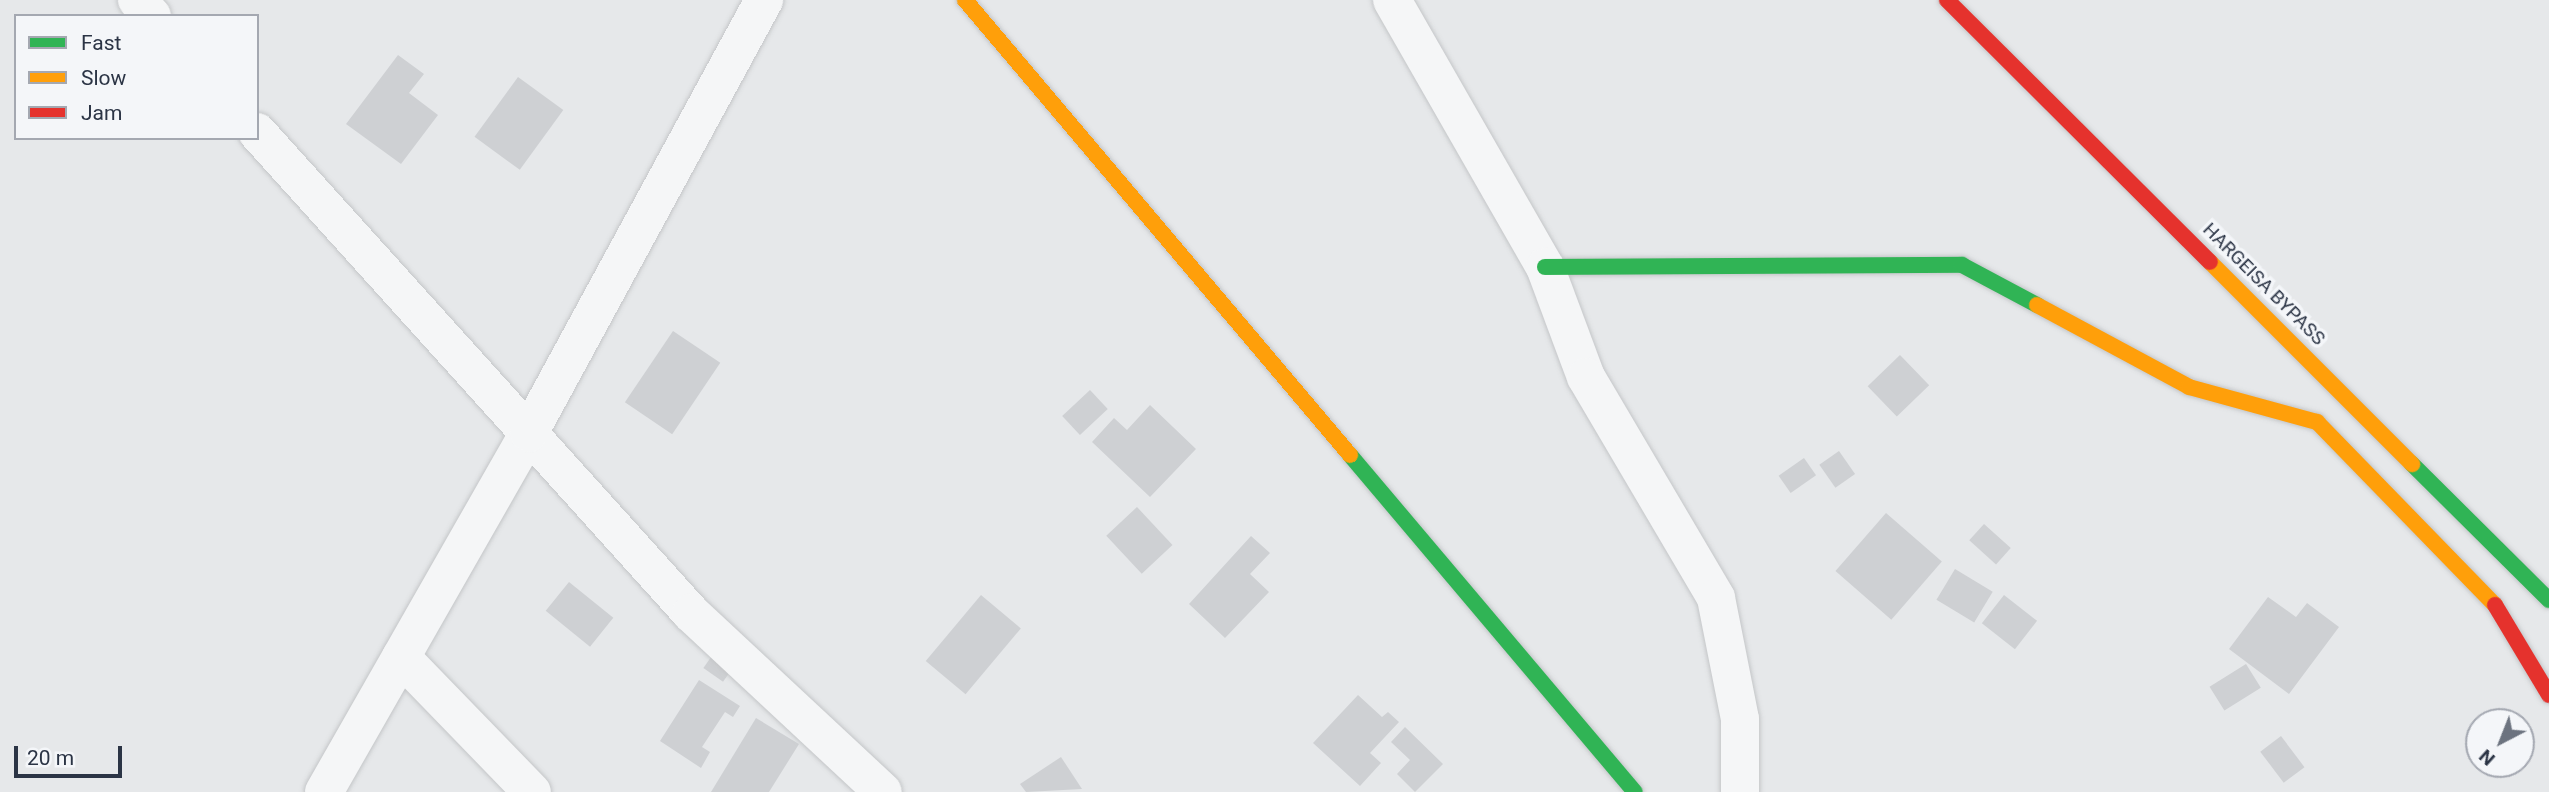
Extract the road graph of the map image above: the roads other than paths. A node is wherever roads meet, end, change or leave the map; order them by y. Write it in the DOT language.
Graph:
graph roads {
  1 [pos="138,0"];
  2 [pos="764,0"];
  3 [pos="965,0"];
  4 [pos="1392,0"];
  5 [pos="1947,0"];
  6 [pos="150,14"];
  7 [pos="259,134"];
  8 [pos="1545,267"];
  9 [pos="529,433"];
  10 [pos="2549,600"];
  11 [pos="401,657"];
  12 [pos="2549,695"];
  13 [pos="324,792"];
  14 [pos="533,792"];
  15 [pos="883,792"];
  16 [pos="1635,792"];
  17 [pos="1740,792"];
  1 -- 6 [label="street"];
  2 -- 9 [label="street"];
  3 -- 16 [label="main road"];
  4 -- 8 [label="street"];
  5 -- 10 [label="main road, HARGEISA BYPASS"];
  7 -- 9 [label="street"];
  8 -- 12 [label="main road"];
  8 -- 17 [label="street"];
  9 -- 11 [label="street"];
  9 -- 15 [label="street"];
  11 -- 13 [label="street"];
  11 -- 14 [label="street"];
}
